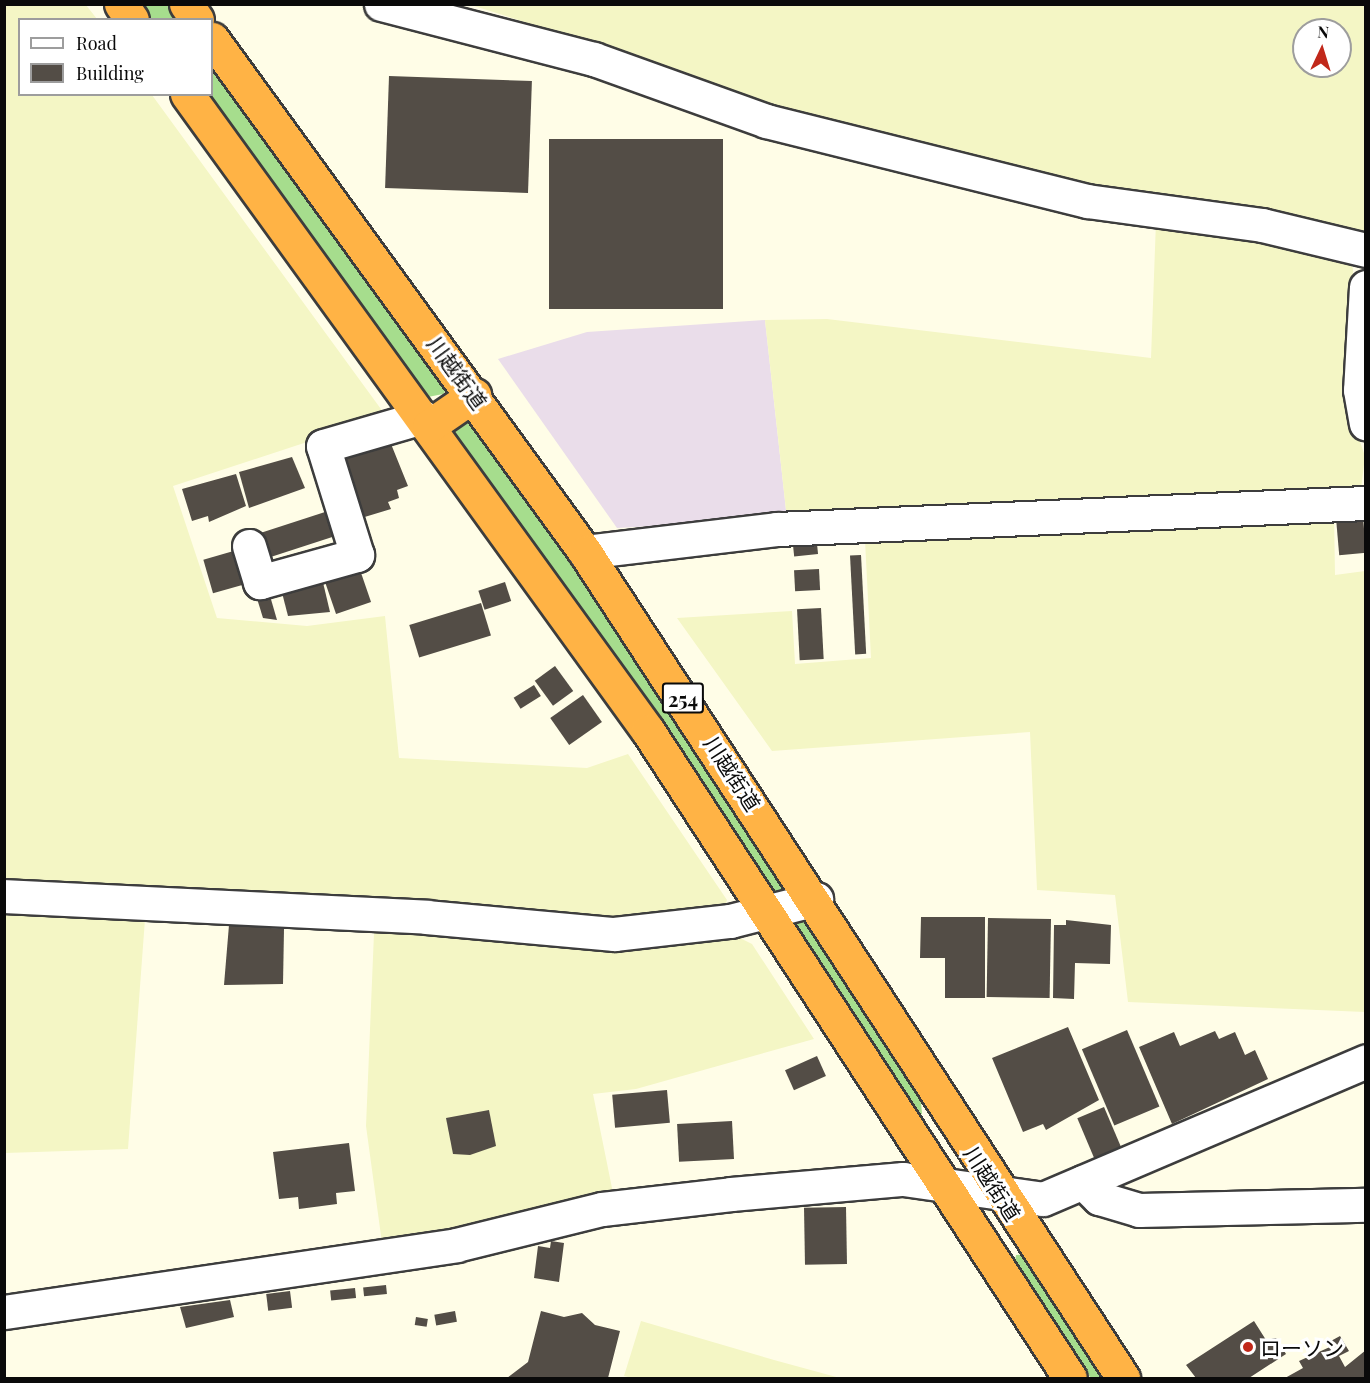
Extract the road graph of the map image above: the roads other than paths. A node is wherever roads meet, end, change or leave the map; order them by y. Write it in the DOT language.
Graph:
graph roads {
  1 [pos="121,4"];
  2 [pos="186,4"];
  3 [pos="381,4"];
  4 [pos="131,18"];
  5 [pos="196,18"];
  6 [pos="213,40"];
  7 [pos="187,96"];
  8 [pos="1365,250"];
  9 [pos="1365,286"];
  10 [pos="474,395"];
  11 [pos="426,422"];
  12 [pos="1365,423"];
  13 [pos="1365,503"];
  14 [pos="249,546"];
  15 [pos="585,552"];
  16 [pos="4,896"];
  17 [pos="816,899"];
  18 [pos="767,912"];
  19 [pos="1365,1061"];
  20 [pos="1083,1182"];
  21 [pos="940,1185"];
  22 [pos="1000,1196"];
  23 [pos="1365,1205"];
  24 [pos="4,1312"];
  25 [pos="1070,1378"];
  26 [pos="1123,1378"];
  1 -- 4 [label="highway"];
  2 -- 5 [label="highway"];
  3 -- 8 [label="street"];
  6 -- 10 [label="highway, 川越街道 / 254"];
  7 -- 11 [label="highway, 254"];
  9 -- 12 [label="street"];
  10 -- 11 [label="highway"];
  10 -- 15 [label="highway, 川越街道 / 254"];
  11 -- 14 [label="street"];
  11 -- 18 [label="highway, 254"];
  13 -- 15 [label="street"];
  15 -- 17 [label="highway, 川越街道 / 254"];
  16 -- 18 [label="street"];
  17 -- 18 [label="street"];
  17 -- 22 [label="highway, 川越街道 / 254"];
  18 -- 21 [label="highway, 254"];
  19 -- 20 [label="street"];
  20 -- 22 [label="street"];
  20 -- 23 [label="street"];
  21 -- 22 [label="street"];
  21 -- 24 [label="street"];
  21 -- 25 [label="highway, 254"];
  22 -- 26 [label="highway, 川越街道 / 254"];
}
